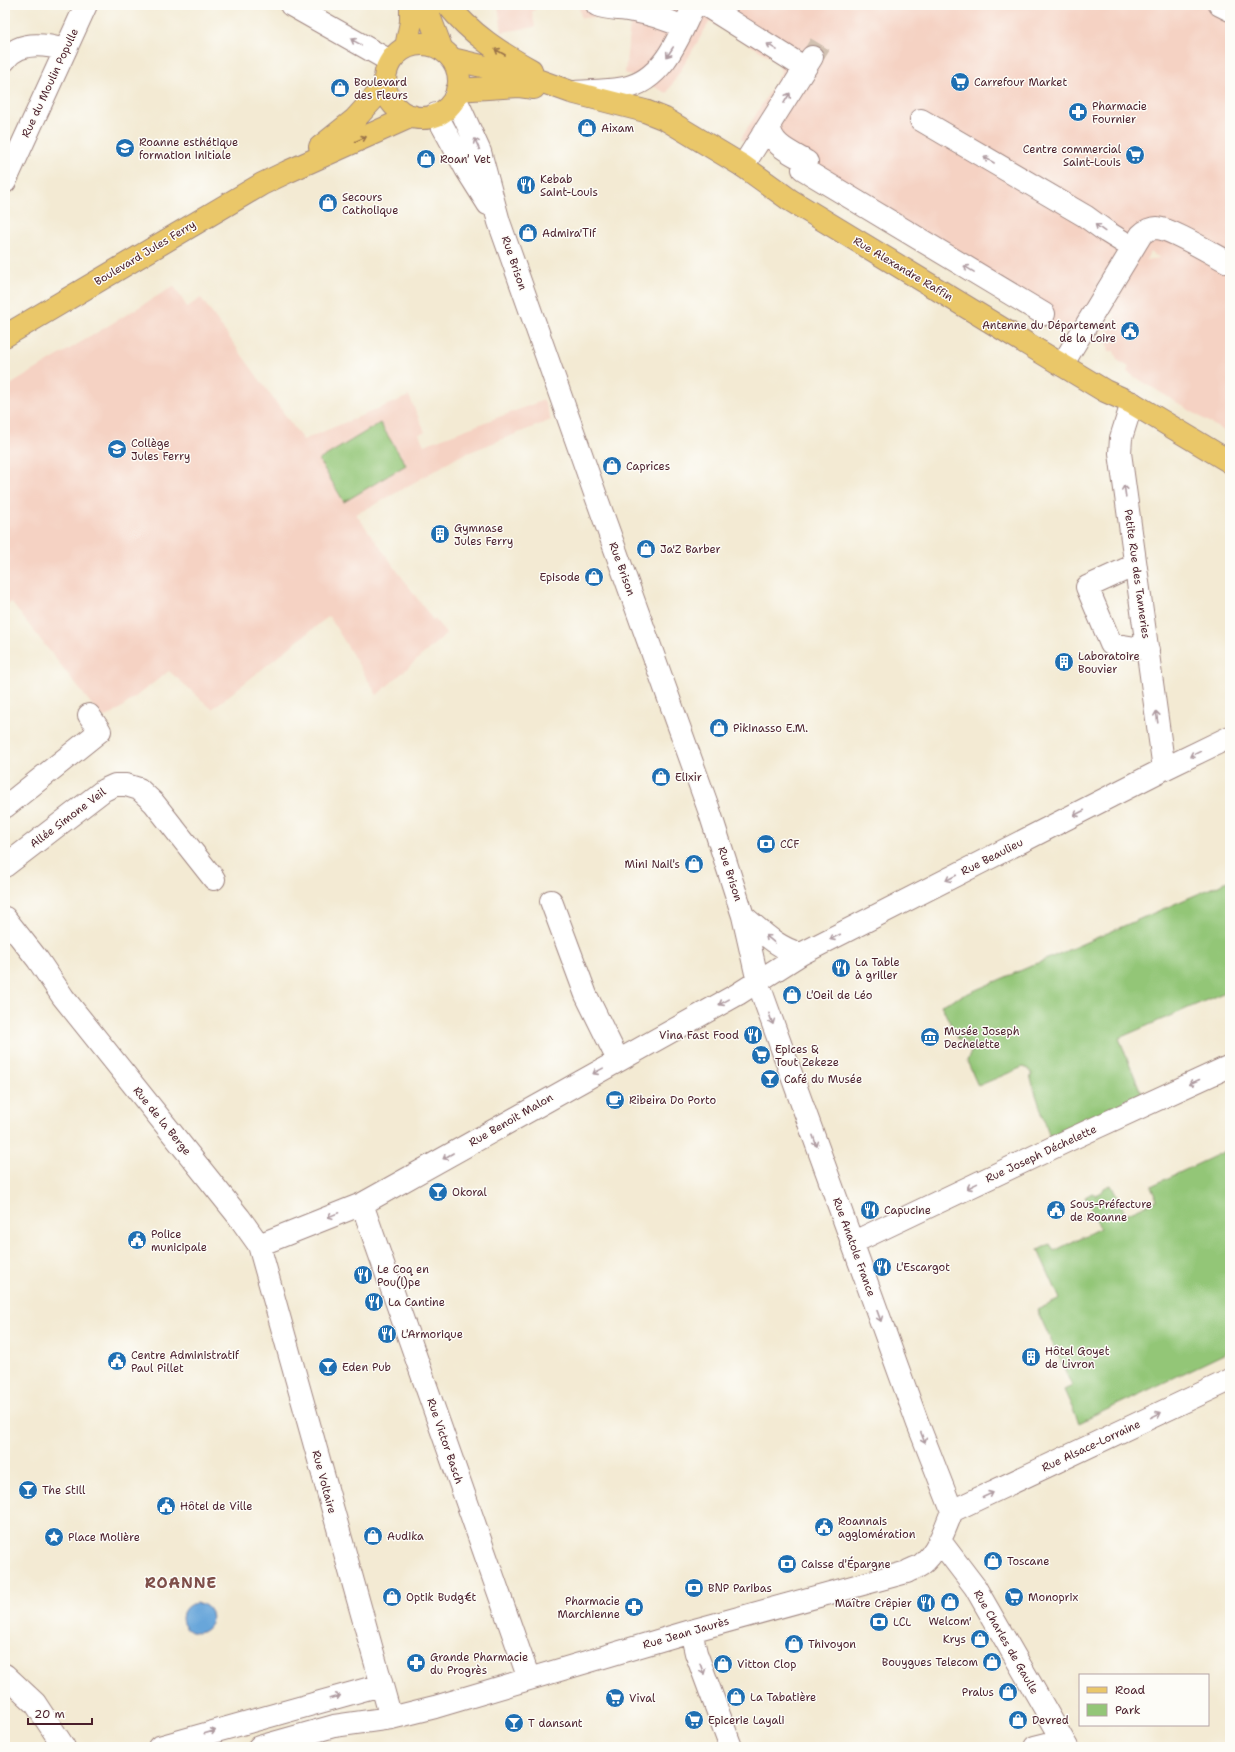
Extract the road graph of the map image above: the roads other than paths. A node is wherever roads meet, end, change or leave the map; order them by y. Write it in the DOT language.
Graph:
graph roads {
  1 [pos="86,5"];
  2 [pos="291,5"];
  3 [pos="411,5"];
  4 [pos="425,5"];
  5 [pos="448,5"];
  6 [pos="651,5"];
  7 [pos="1220,5"];
  8 [pos="606,6"];
  9 [pos="1230,10"];
  10 [pos="693,13"];
  11 [pos="65,50"];
  12 [pos="398,54"];
  13 [pos="447,54"];
  14 [pos="5,60"];
  15 [pos="385,86"];
  16 [pos="570,92"];
  17 [pos="456,93"];
  18 [pos="436,114"];
  19 [pos="412,116"];
  20 [pos="921,120"];
  21 [pos="770,126"];
  22 [pos="743,166"];
  23 [pos="286,172"];
  24 [pos="5,182"];
  25 [pos="499,222"];
  26 [pos="1133,248"];
  27 [pos="1229,263"];
  28 [pos="1044,314"];
  29 [pos="5,336"];
  30 [pos="1062,365"];
  31 [pos="1132,403"];
  32 [pos="1230,462"];
  33 [pos="1135,565"];
  34 [pos="1148,650"];
  35 [pos="89,715"];
  36 [pos="1230,737"];
  37 [pos="1164,769"];
  38 [pos="5,807"];
  39 [pos="5,866"];
  40 [pos="214,879"];
  41 [pos="551,901"];
  42 [pos="743,916"];
  43 [pos="5,918"];
  44 [pos="5,942"];
  45 [pos="801,954"];
  46 [pos="758,982"];
  47 [pos="63,997"];
  48 [pos="618,1060"];
  49 [pos="1230,1066"];
  50 [pos="362,1204"];
  51 [pos="852,1243"];
  52 [pos="259,1245"];
  53 [pos="1230,1380"];
  54 [pos="952,1511"];
  55 [pos="940,1541"];
  56 [pos="691,1632"];
  57 [pos="5,1675"];
  58 [pos="529,1679"];
  59 [pos="381,1685"];
  60 [pos="391,1718"];
  61 [pos="1065,1744"];
  62 [pos="64,1747"];
  63 [pos="159,1747"];
  64 [pos="259,1747"];
  65 [pos="311,1747"];
  66 [pos="731,1747"];
  67 [pos="1035,1747"];
  1 -- 11 [label="street, Rue du Moulin Populle"];
  12 -- 2 [label="street, one-way"];
  3 -- 12 [label="main road"];
  4 -- 13 [label="main road"];
  16 -- 5 [label="main road, one-way"];
  6 -- 10 [label="street"];
  7 -- 9 [label="street"];
  8 -- 10 [label="street"];
  10 -- 16 [label="street, one-way"];
  21 -- 10 [label="street, one-way"];
  11 -- 14 [label="street"];
  11 -- 24 [label="street, Rue du Moulin Populle"];
  12 -- 13 [label="main road"];
  12 -- 15 [label="main road"];
  13 -- 16 [label="main road, Rue Alexandre Raffin"];
  13 -- 17 [label="main road"];
  15 -- 19 [label="main road"];
  15 -- 23 [label="main road, Boulevard Jules Ferry"];
  16 -- 17 [label="main road, Rue Alexandre Raffin"];
  16 -- 22 [label="main road, Rue Alexandre Raffin"];
  17 -- 18 [label="main road"];
  25 -- 17 [label="street, Rue Brison, one-way"];
  18 -- 19 [label="main road"];
  18 -- 25 [label="street, Rue Brison"];
  23 -- 19 [label="main road, Boulevard Jules Ferry, one-way"];
  26 -- 20 [label="street, one-way"];
  21 -- 22 [label="street"];
  28 -- 21 [label="street, one-way"];
  22 -- 30 [label="main road, Rue Alexandre Raffin"];
  23 -- 29 [label="main road, Boulevard Jules Ferry"];
  25 -- 42 [label="street, Rue Brison"];
  26 -- 27 [label="street"];
  26 -- 30 [label="street"];
  30 -- 31 [label="main road, Rue Alexandre Raffin"];
  31 -- 32 [label="main road, Rue Alexandre Raffin"];
  33 -- 31 [label="street, Petite Rue des Tanneries, one-way"];
  33 -- 34 [label="street, Petite Rue des Tanneries"];
  33 -- 34 [label="street"];
  37 -- 34 [label="street, Petite Rue des Tanneries, one-way"];
  35 -- 38 [label="street"];
  36 -- 37 [label="street, Rue Beaulieu, one-way"];
  37 -- 45 [label="street, Rue Beaulieu, one-way"];
  39 -- 40 [label="street, Allée Simone Veil"];
  41 -- 48 [label="street"];
  45 -- 42 [label="street, Rue Brison, one-way"];
  42 -- 46 [label="street, Rue Brison"];
  43 -- 47 [label="street, Rue de la Berge"];
  44 -- 47 [label="street, Rue de la Berge"];
  45 -- 46 [label="street, Rue Beaulieu"];
  46 -- 48 [label="street, Rue Benoit Malon, one-way"];
  46 -- 51 [label="street, Rue Anatole France, one-way"];
  47 -- 52 [label="street, Rue de la Berge"];
  48 -- 50 [label="street, Rue Benoit Malon, one-way"];
  49 -- 51 [label="street, Rue Joseph Déchelette, one-way"];
  50 -- 52 [label="street, Rue Benoit Malon, one-way"];
  50 -- 58 [label="street, Rue Victor Basch"];
  51 -- 54 [label="street, Rue Anatole France, one-way"];
  52 -- 59 [label="street, Rue Voltaire"];
  54 -- 53 [label="street, Rue Alsace-Lorraine, one-way"];
  54 -- 55 [label="street, Rue Jean Jaurès"];
  55 -- 56 [label="street, Rue Jean Jaurès"];
  55 -- 61 [label="street, Rue Charles de Gaulle"];
  56 -- 58 [label="street, Rue Jean Jaurès"];
  56 -- 66 [label="street, one-way"];
  57 -- 62 [label="street"];
  58 -- 60 [label="street, Rue Jean Jaurès"];
  59 -- 60 [label="street, Rue Voltaire"];
  63 -- 59 [label="street, one-way"];
  60 -- 64 [label="street, Rue Jean Jaurès"];
  60 -- 65 [label="street, Rue Jean Jaurès"];
  61 -- 67 [label="street"];
}
